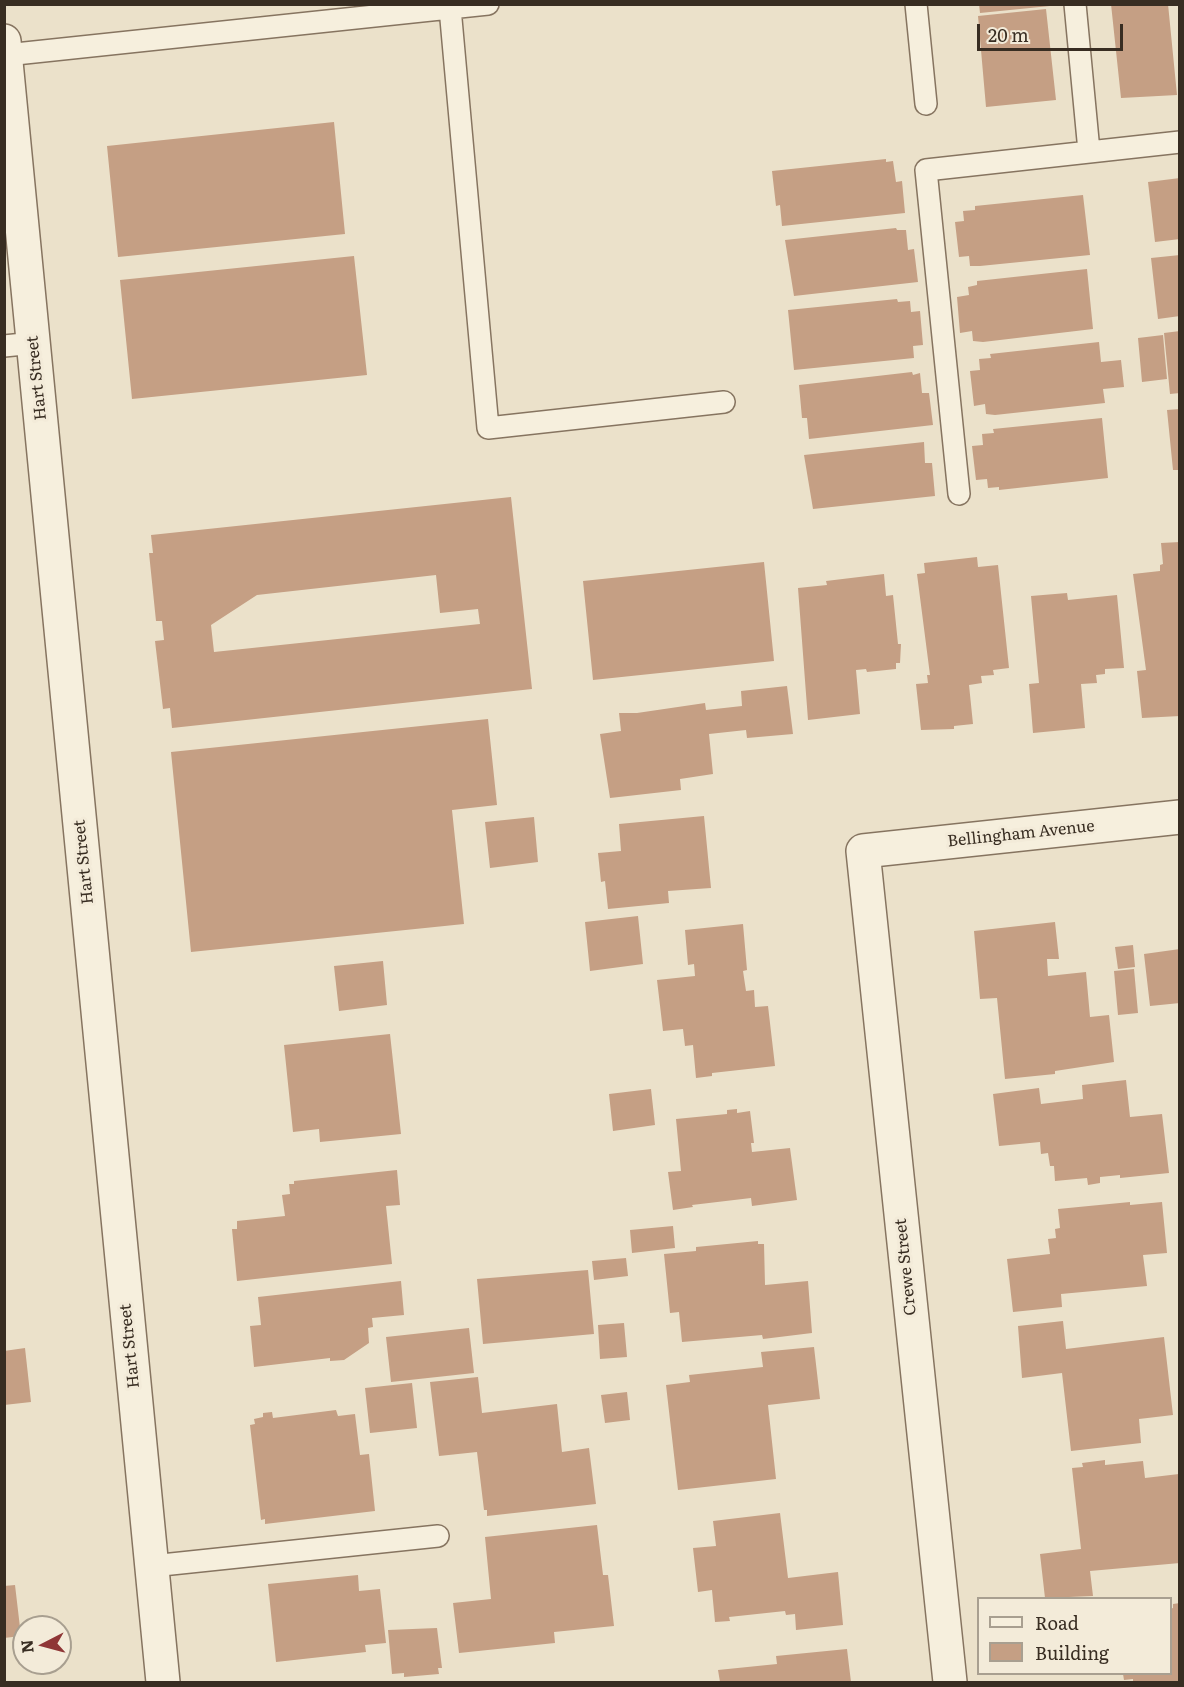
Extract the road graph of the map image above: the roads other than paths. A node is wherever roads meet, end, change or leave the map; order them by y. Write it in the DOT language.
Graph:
graph roads {
  1 [pos="488,4"];
  2 [pos="916,4"];
  3 [pos="1075,4"];
  4 [pos="450,8"];
  5 [pos="5,48"];
  6 [pos="926,104"];
  7 [pos="1179,142"];
  8 [pos="1089,151"];
  9 [pos="19,344"];
  10 [pos="723,402"];
  11 [pos="959,494"];
  12 [pos="1179,817"];
  13 [pos="863,851"];
  14 [pos="438,1536"];
  15 [pos="152,1566"];
  16 [pos="163,1683"];
  17 [pos="950,1683"];
  1 -- 4 [label="lane"];
  2 -- 6 [label="lane"];
  3 -- 8 [label="lane"];
  4 -- 5 [label="lane"];
  4 -- 10 [label="lane"];
  5 -- 9 [label="street, Hart Street"];
  7 -- 8 [label="lane"];
  8 -- 11 [label="lane"];
  9 -- 15 [label="street, Hart Street"];
  12 -- 13 [label="street, Bellingham Avenue"];
  13 -- 17 [label="street, Crewe Street"];
  14 -- 15 [label="lane"];
  15 -- 16 [label="street, Hart Street"];
}
